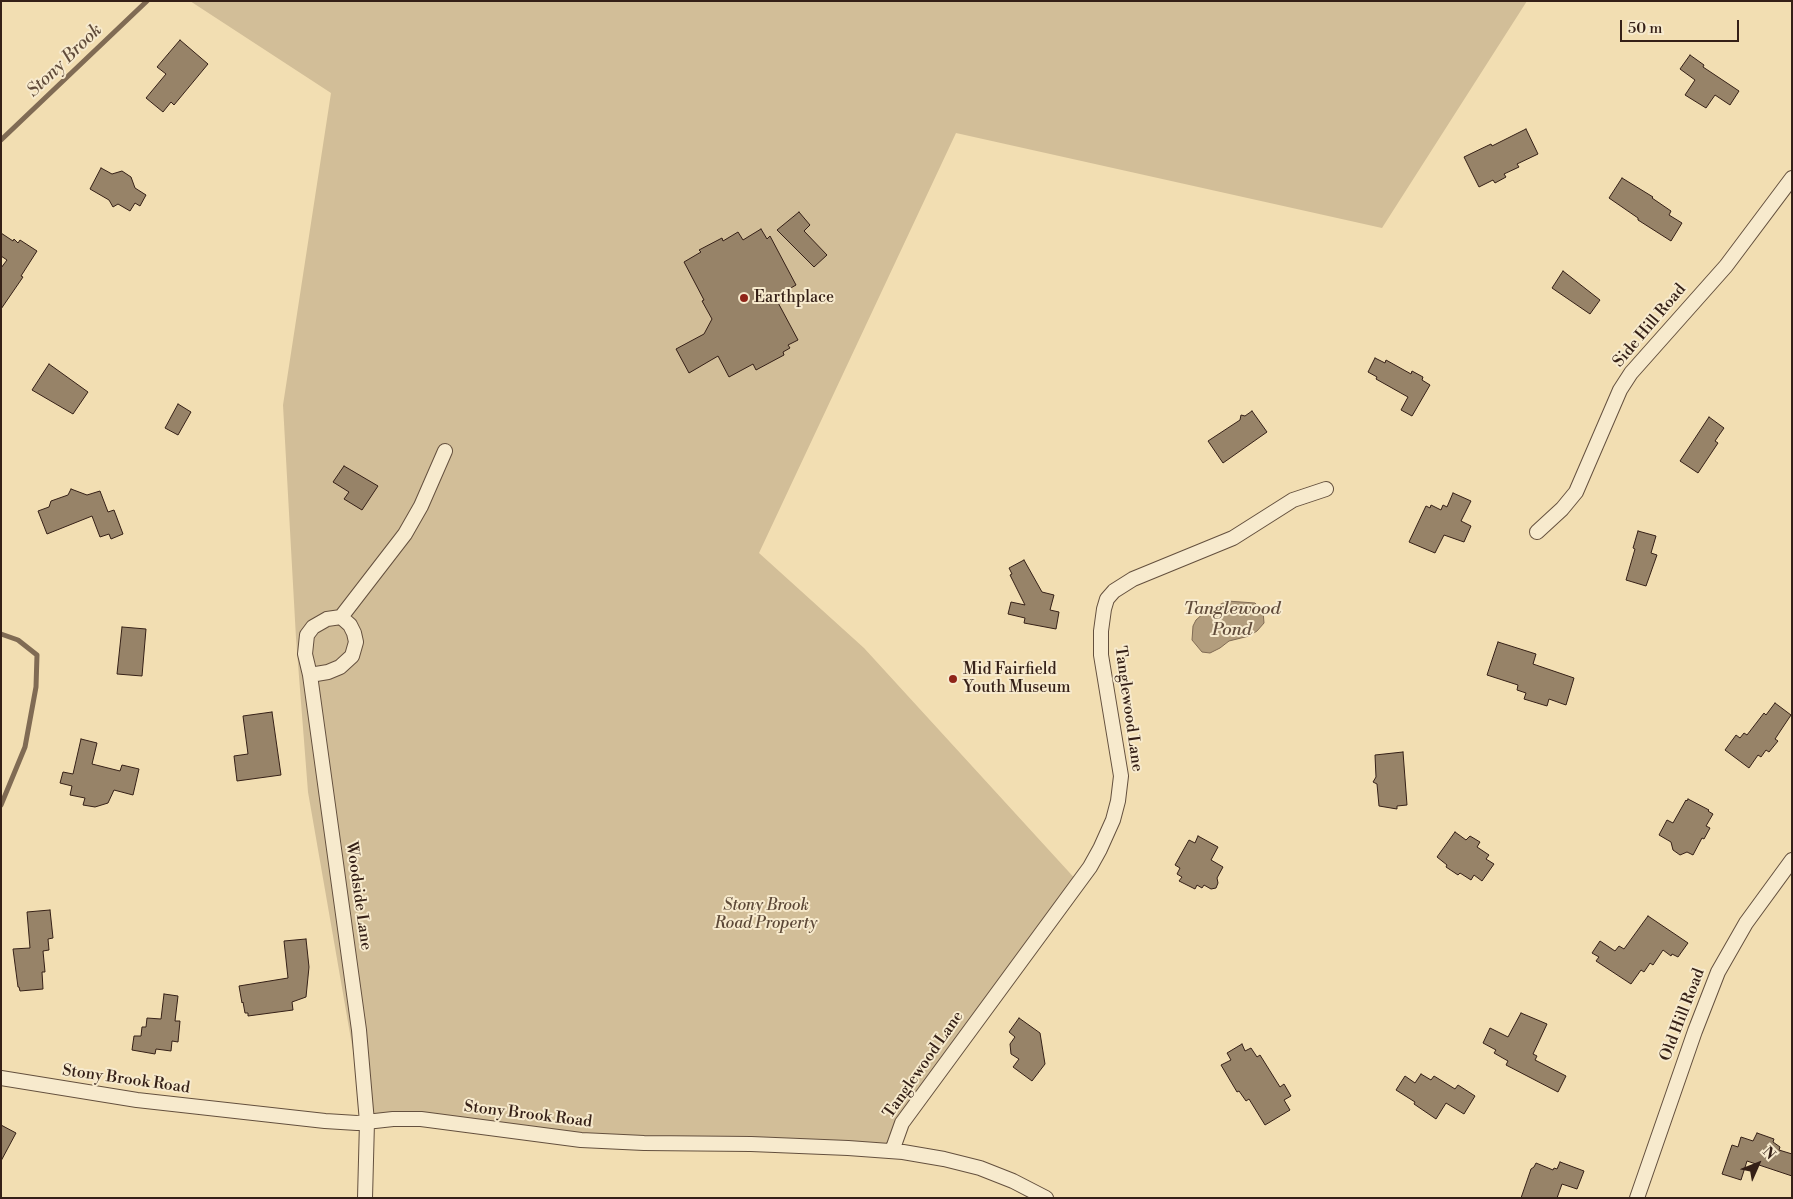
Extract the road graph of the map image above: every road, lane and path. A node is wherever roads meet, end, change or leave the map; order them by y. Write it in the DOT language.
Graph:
graph roads {
  1 [pos="1792,178"];
  2 [pos="445,451"];
  3 [pos="1326,489"];
  4 [pos="1537,532"];
  5 [pos="341,617"];
  6 [pos="310,675"];
  7 [pos="1792,860"];
  8 [pos="1,1078"];
  9 [pos="367,1122"];
  10 [pos="892,1151"];
  11 [pos="365,1198"];
  12 [pos="1046,1198"];
  13 [pos="1637,1198"];
  1 -- 4 [label="street, Side Hill Road"];
  2 -- 5 [label="street"];
  3 -- 10 [label="street, Tanglewood Lane"];
  5 -- 6 [label="street, Woodside Lane"];
  5 -- 6 [label="street"];
  6 -- 9 [label="street, Woodside Lane"];
  7 -- 13 [label="street, Old Hill Road"];
  8 -- 9 [label="street, Stony Brook Road"];
  9 -- 10 [label="street, Stony Brook Road"];
  9 -- 11 [label="street, Woodside Lane"];
  10 -- 12 [label="street, Stony Brook Road"];
}
